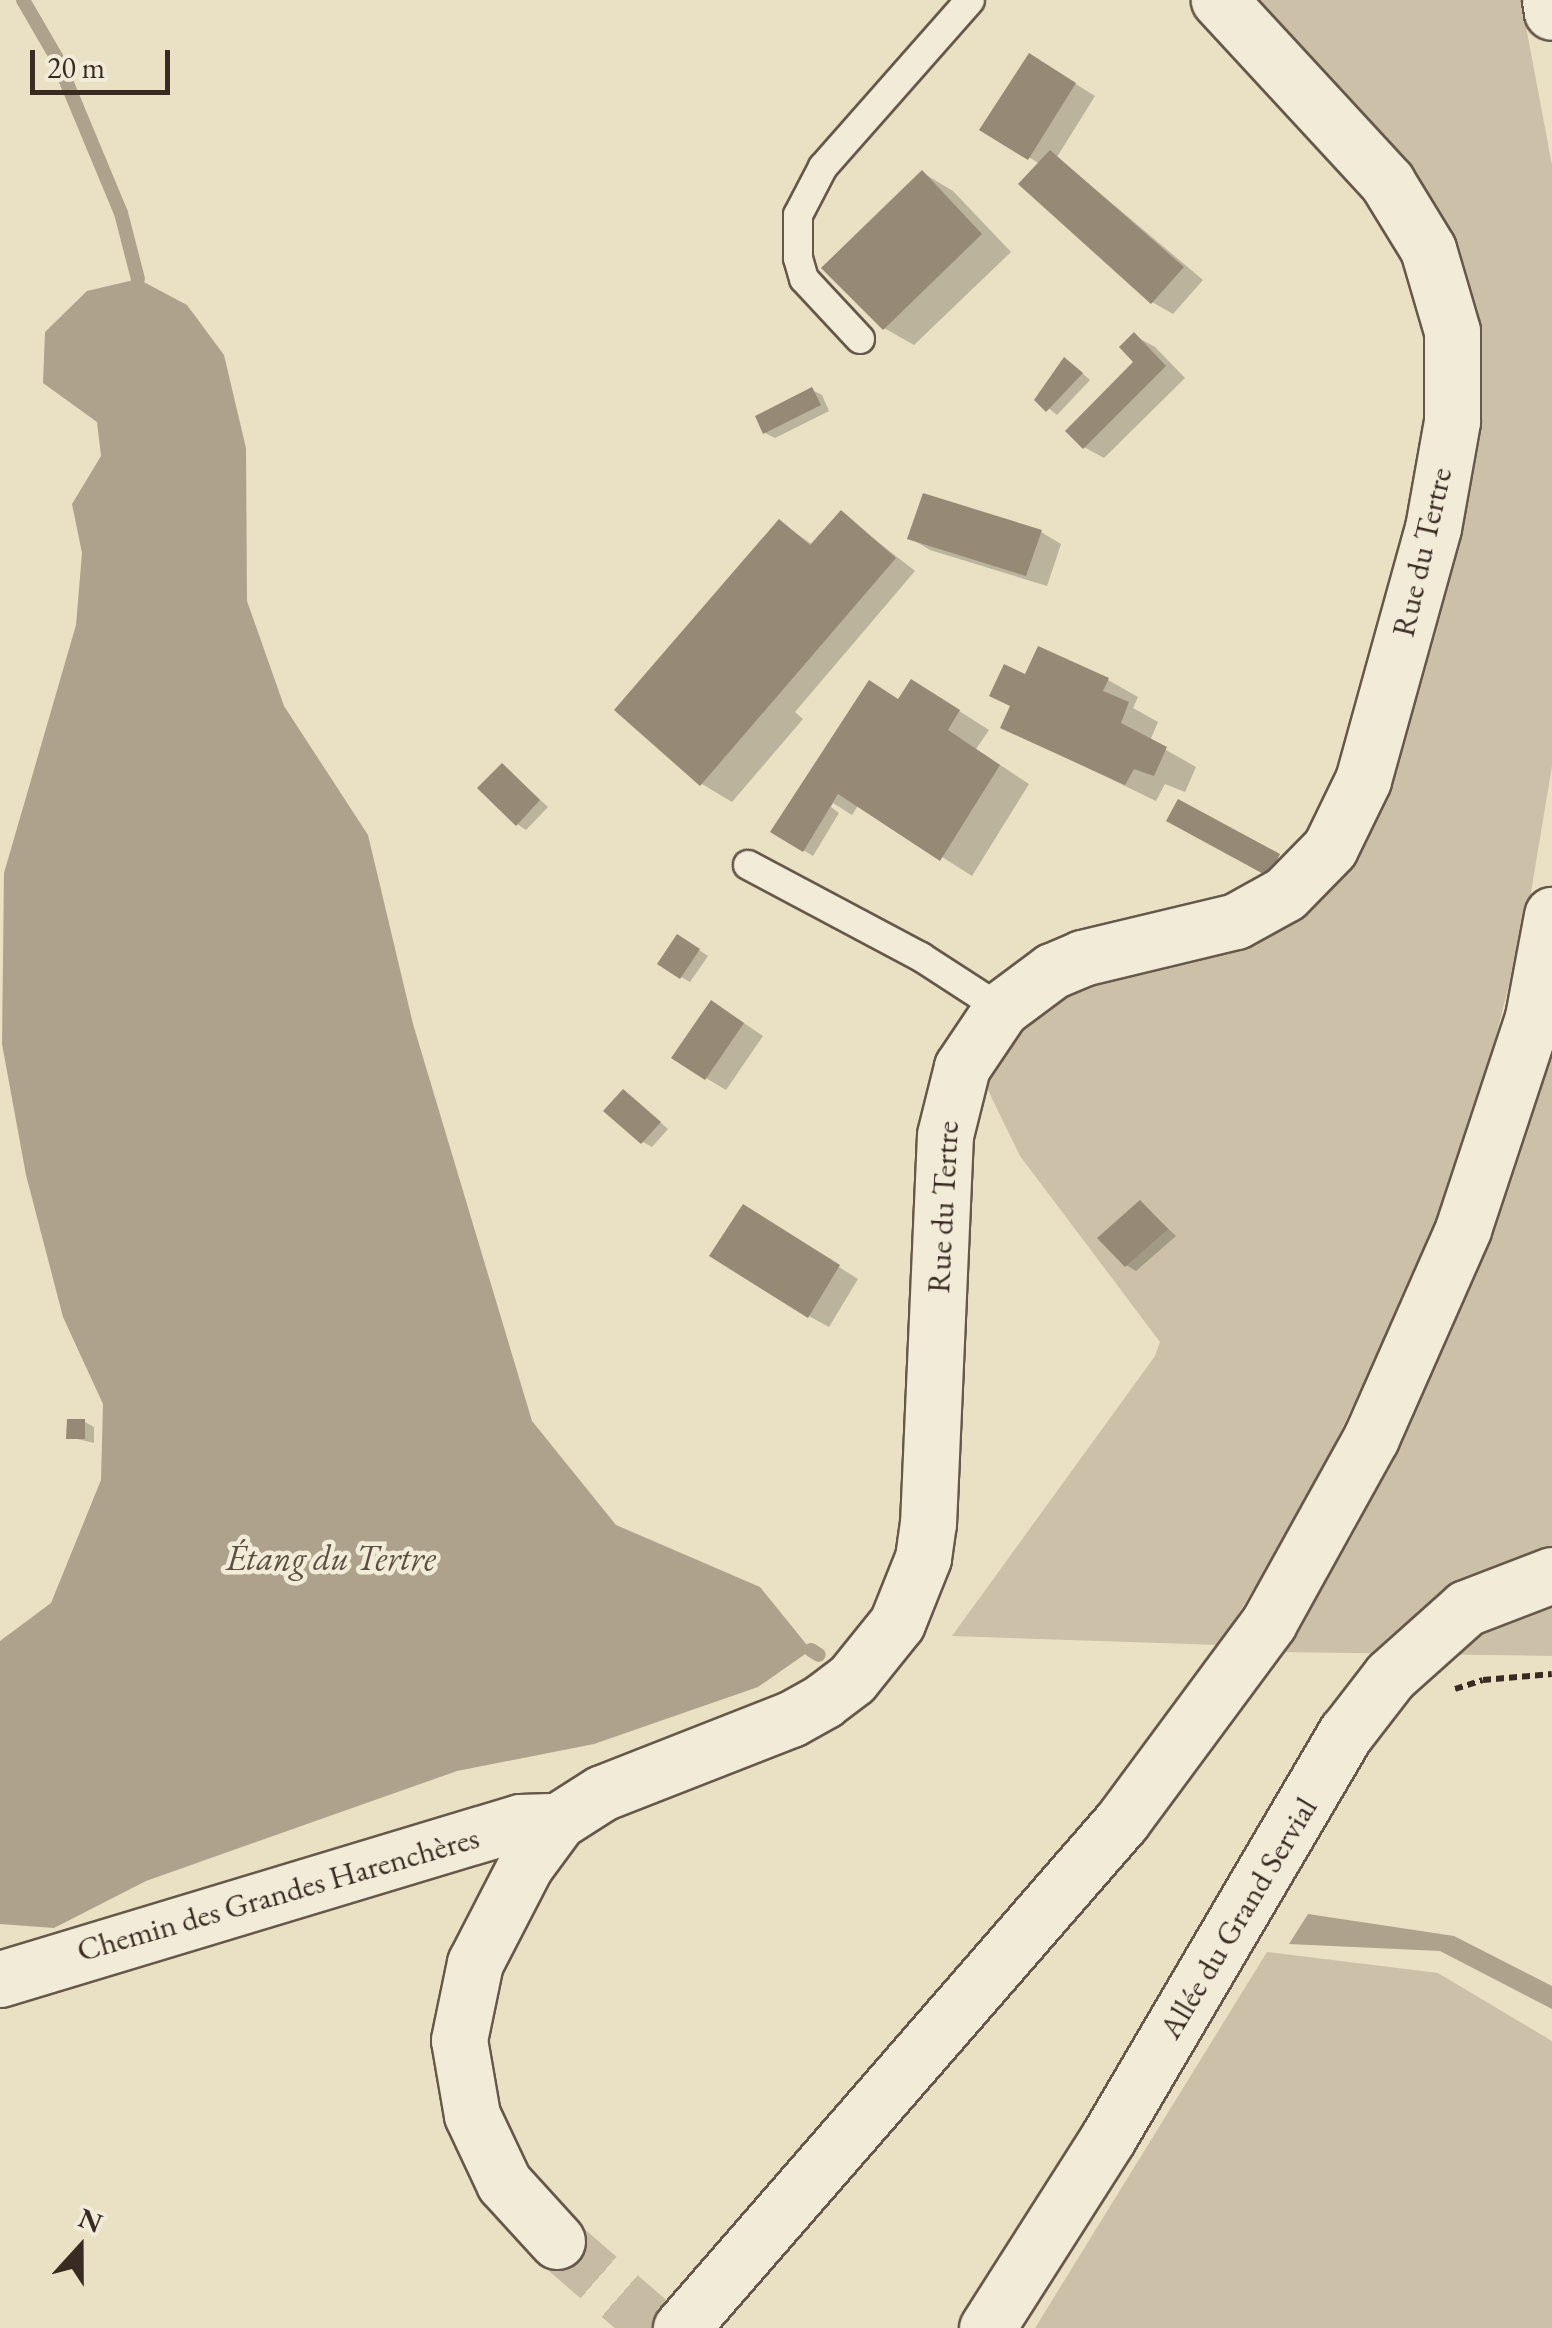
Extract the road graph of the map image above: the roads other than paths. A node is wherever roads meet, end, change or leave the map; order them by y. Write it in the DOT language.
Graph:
graph roads {
  1 [pos="970,0"];
  2 [pos="1219,0"];
  3 [pos="1550,0"];
  4 [pos="1552,12"];
  5 [pos="860,339"];
  6 [pos="748,865"];
  7 [pos="1552,915"];
  8 [pos="1001,1009"];
  9 [pos="1552,1575"];
  10 [pos="558,1820"];
  11 [pos="0,1979"];
  12 [pos="556,2242"];
  13 [pos="681,2328"];
  14 [pos="986,2328"];
  1 -- 5 [label="lane"];
  2 -- 8 [label="street, Rue du Tertre"];
  3 -- 4 [label="street"];
  6 -- 8 [label="lane"];
  7 -- 13 [label="street"];
  8 -- 10 [label="street, Rue du Tertre"];
  9 -- 14 [label="street, Allée du Grand Servial"];
  10 -- 11 [label="street, Chemin des Grandes Harenchères"];
  10 -- 12 [label="street, Rue du Tertre"];
}
